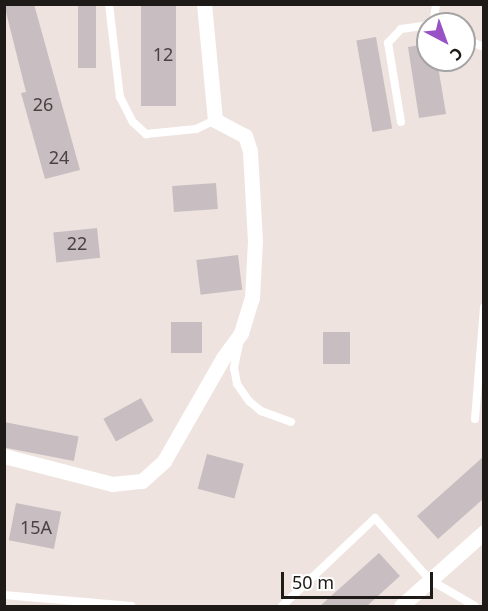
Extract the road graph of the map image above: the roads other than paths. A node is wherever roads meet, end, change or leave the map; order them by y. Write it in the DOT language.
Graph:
graph roads {
  1 [pos="109,4"];
  2 [pos="204,4"];
  3 [pos="416,27"];
  4 [pos="215,120"];
  5 [pos="401,122"];
  6 [pos="483,307"];
  7 [pos="241,333"];
  8 [pos="475,418"];
  9 [pos="291,422"];
  10 [pos="4,456"];
  11 [pos="483,532"];
  12 [pos="430,580"];
  13 [pos="4,595"];
  14 [pos="32,602"];
  15 [pos="132,606"];
  16 [pos="282,606"];
  17 [pos="402,606"];
  18 [pos="476,606"];
  1 -- 4 [label="lane"];
  2 -- 4 [label="street"];
  3 -- 5 [label="lane"];
  4 -- 7 [label="street"];
  6 -- 8 [label="lane"];
  7 -- 9 [label="lane"];
  7 -- 10 [label="street"];
  11 -- 12 [label="street"];
  12 -- 16 [label="lane"];
  12 -- 17 [label="street"];
  12 -- 18 [label="lane"];
  13 -- 14 [label="lane"];
  14 -- 15 [label="lane"];
}
